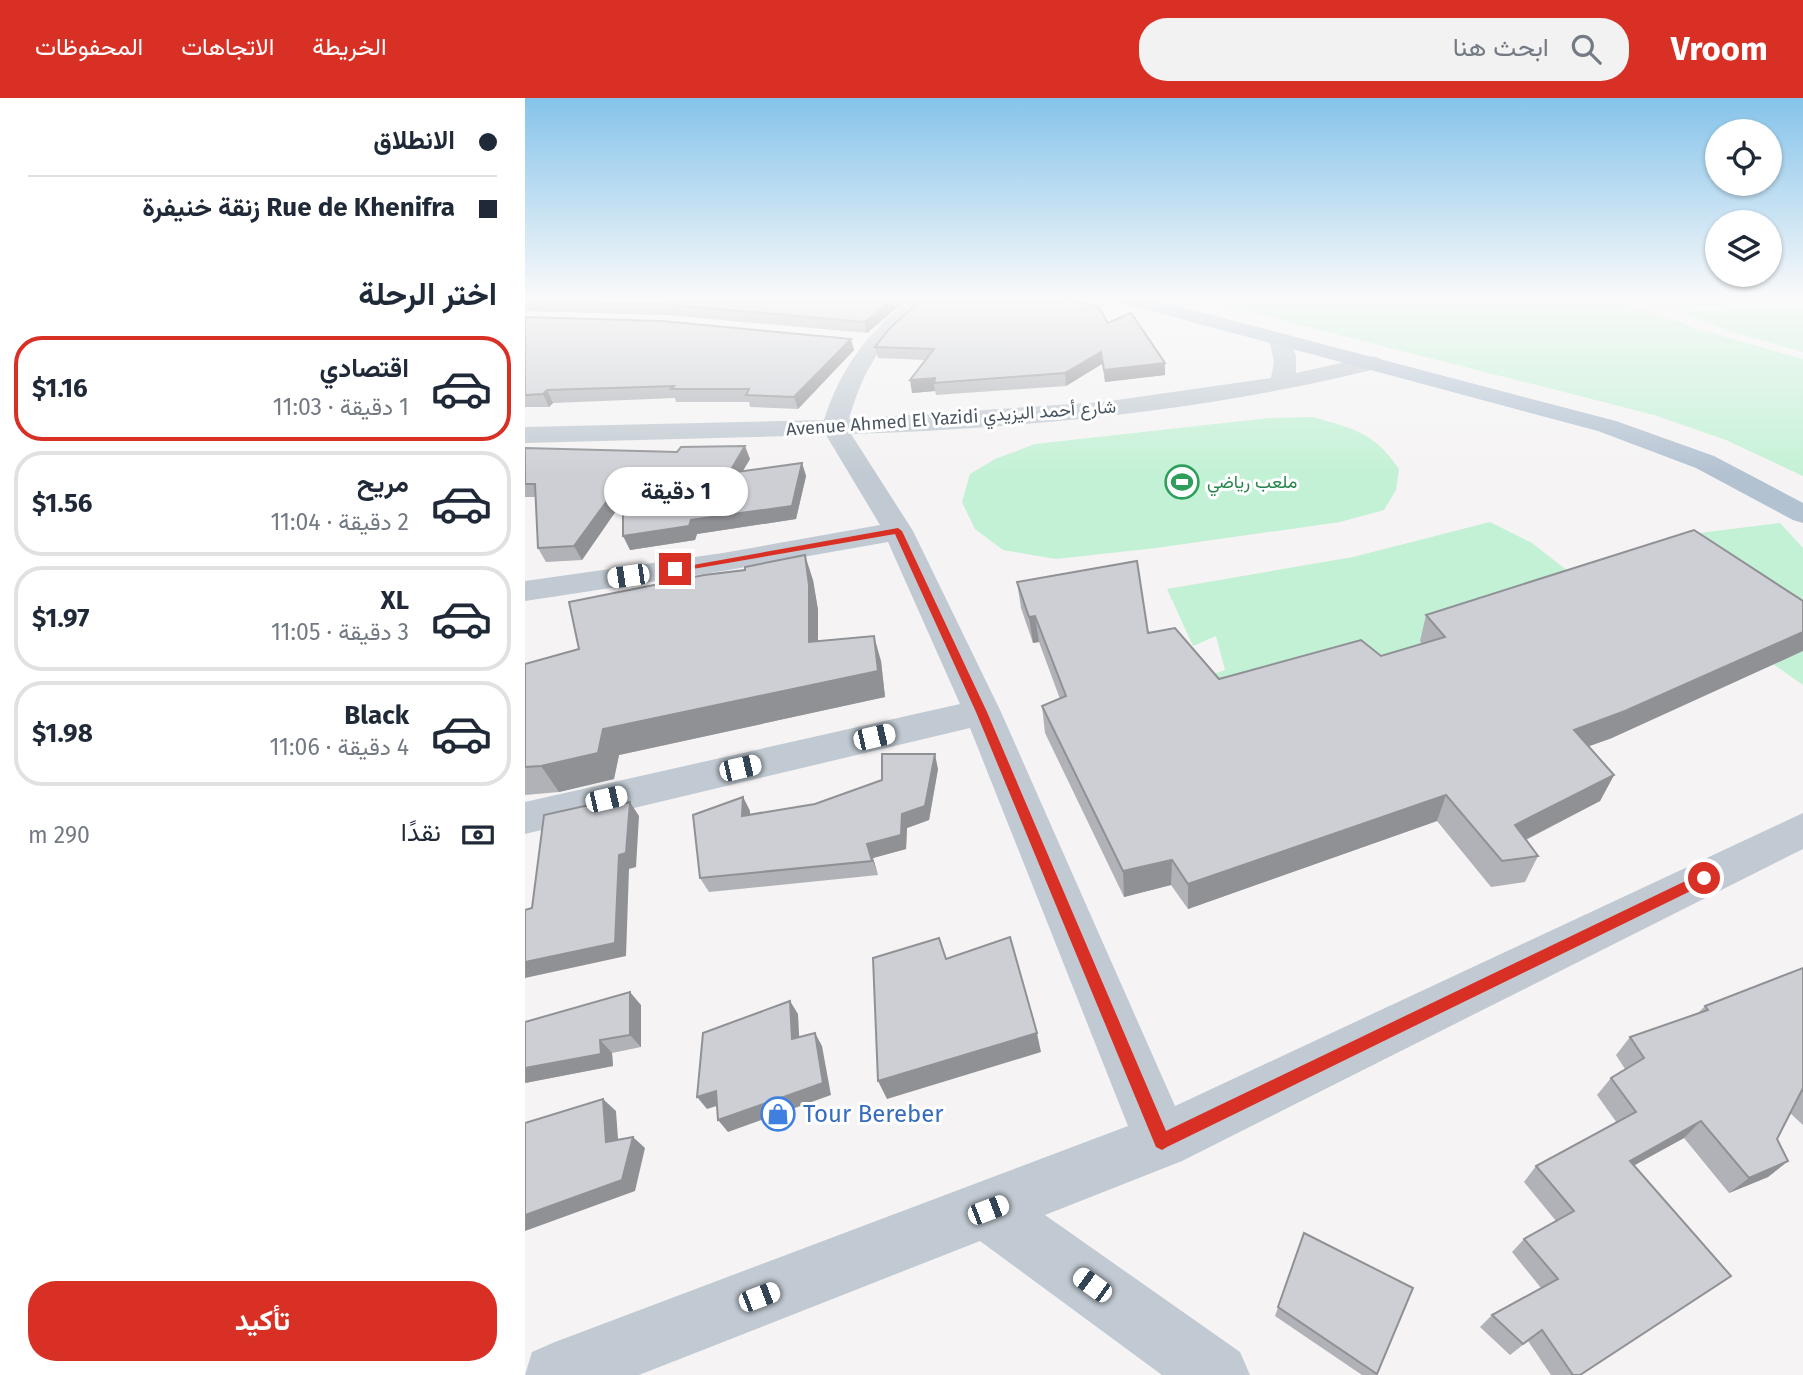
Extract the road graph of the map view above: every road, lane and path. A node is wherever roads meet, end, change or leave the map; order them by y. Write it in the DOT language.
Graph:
graph roads {
  1 [pos="865,356"];
  2 [pos="1285,356"];
  3 [pos="1344,356"];
  4 [pos="1379,356"];
  5 [pos="1372,363"];
  6 [pos="1279,384"];
  7 [pos="834,428"];
  8 [pos="525,435"];
  9 [pos="1803,494"];
  10 [pos="1803,514"];
  11 [pos="898,531"];
  12 [pos="525,591"];
  13 [pos="982,712"];
  14 [pos="525,818"];
  15 [pos="1803,830"];
  16 [pos="1162,1141"];
  17 [pos="988,1210"];
  18 [pos="555,1375"];
  19 [pos="1217,1375"];
  1 -- 7 [label="street"];
  2 -- 6 [label="street"];
  3 -- 5 [label="main road"];
  4 -- 9 [label="main road"];
  5 -- 6 [label="street, Avenue Ahmed El Yazidi شارع أحمد اليزيدي"];
  5 -- 10 [label="main road"];
  6 -- 7 [label="street, Avenue Ahmed El Yazidi شارع أحمد اليزيدي"];
  7 -- 8 [label="street, Avenue Ahmed El Yazidi شارع أحمد اليزيدي"];
  7 -- 11 [label="street"];
  11 -- 12 [label="street"];
  11 -- 13 [label="street"];
  13 -- 14 [label="street"];
  13 -- 16 [label="street"];
  15 -- 16 [label="street"];
  16 -- 17 [label="street"];
  17 -- 18 [label="street"];
  17 -- 19 [label="street"];
}
